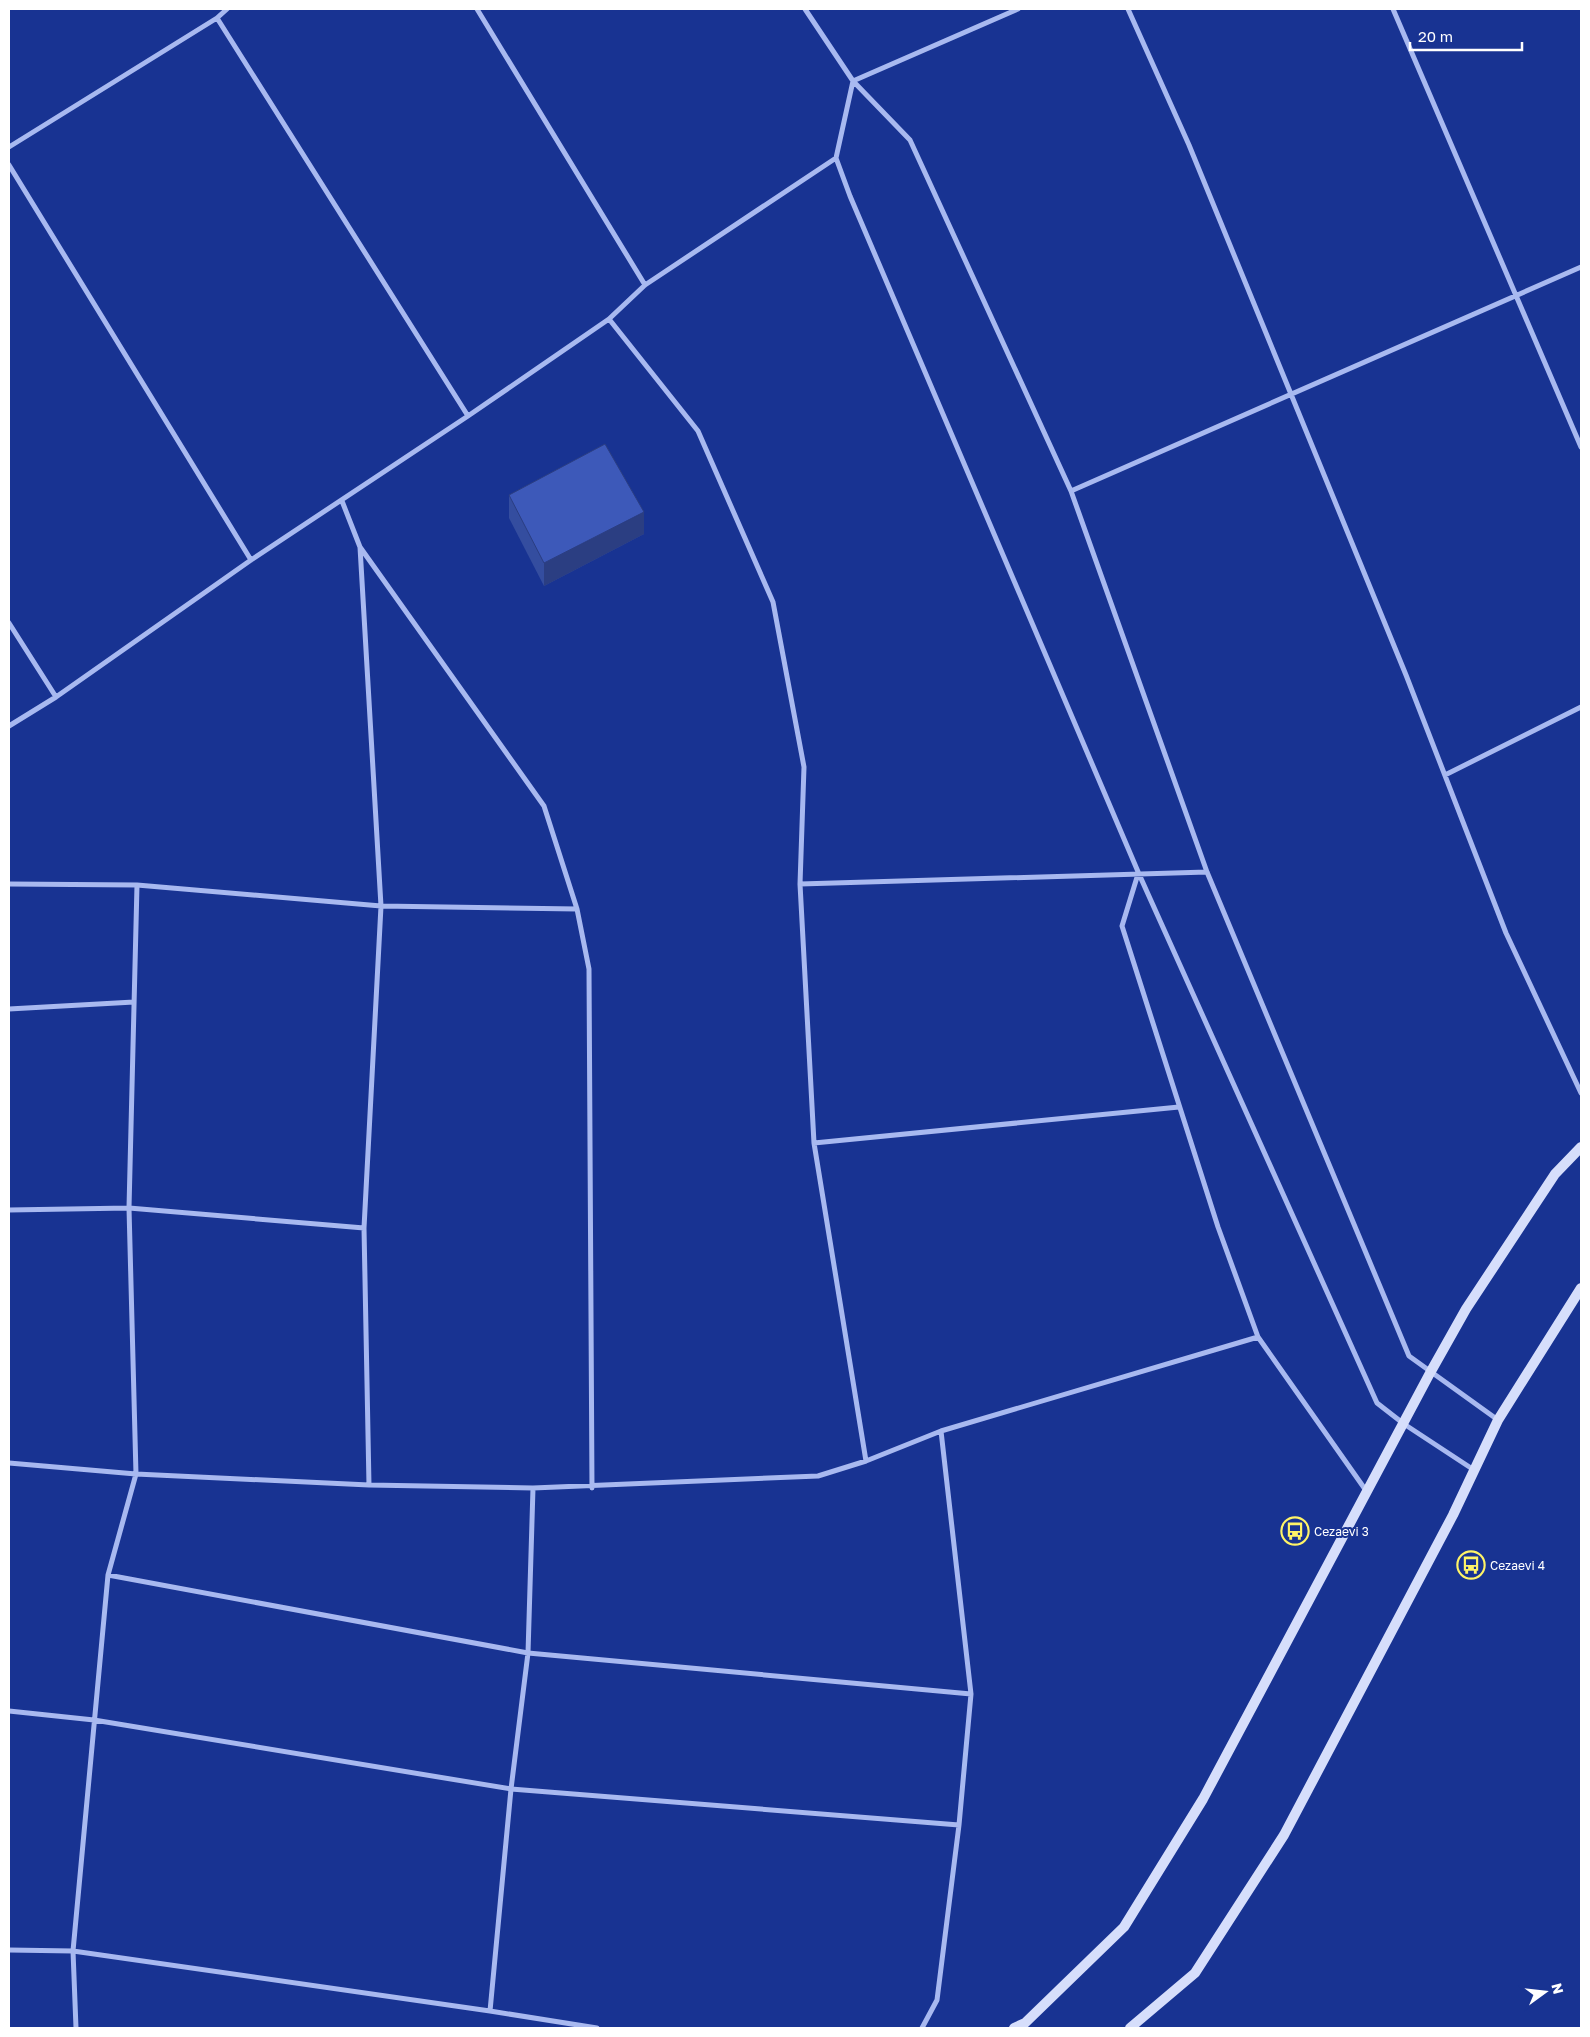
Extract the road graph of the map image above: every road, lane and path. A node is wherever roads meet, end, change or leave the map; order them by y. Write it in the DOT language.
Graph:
graph roads {
  1 [pos="226,9"];
  2 [pos="477,9"];
  3 [pos="805,9"];
  4 [pos="1018,9"];
  5 [pos="1128,9"];
  6 [pos="1393,9"];
  7 [pos="217,18"];
  8 [pos="853,81"];
  9 [pos="9,147"];
  10 [pos="836,158"];
  11 [pos="9,165"];
  12 [pos="1581,267"];
  13 [pos="645,285"];
  14 [pos="1515,294"];
  15 [pos="609,319"];
  16 [pos="1290,394"];
  17 [pos="468,416"];
  18 [pos="1581,447"];
  19 [pos="1071,491"];
  20 [pos="342,501"];
  21 [pos="360,547"];
  22 [pos="251,560"];
  23 [pos="9,623"];
  24 [pos="56,697"];
  25 [pos="1581,707"];
  26 [pos="9,726"];
  27 [pos="1445,775"];
  28 [pos="1207,872"];
  29 [pos="1139,874"];
  30 [pos="9,884"];
  31 [pos="800,884"];
  32 [pos="137,885"];
  33 [pos="381,906"];
  34 [pos="577,908"];
  35 [pos="134,1002"];
  36 [pos="9,1009"];
  37 [pos="1581,1093"];
  38 [pos="1179,1107"];
  39 [pos="814,1143"];
  40 [pos="1581,1147"];
  41 [pos="129,1208"];
  42 [pos="9,1210"];
  43 [pos="364,1228"];
  44 [pos="1581,1288"];
  45 [pos="1258,1337"];
  46 [pos="1430,1373"];
  47 [pos="1498,1420"];
  48 [pos="1404,1424"];
  49 [pos="941,1431"];
  50 [pos="866,1460"];
  51 [pos="9,1463"];
  52 [pos="1474,1470"];
  53 [pos="136,1474"];
  54 [pos="370,1485"];
  55 [pos="534,1488"];
  56 [pos="592,1488"];
  57 [pos="1367,1492"];
  58 [pos="108,1575"];
  59 [pos="528,1653"];
  60 [pos="971,1694"];
  61 [pos="9,1711"];
  62 [pos="94,1720"];
  63 [pos="511,1789"];
  64 [pos="959,1825"];
  65 [pos="9,1950"];
  66 [pos="73,1951"];
  67 [pos="490,2011"];
  68 [pos="76,2028"];
  69 [pos="597,2028"];
  70 [pos="922,2028"];
  71 [pos="1014,2028"];
  72 [pos="1130,2028"];
  1 -- 7 [label="street"];
  2 -- 13 [label="street"];
  3 -- 8 [label="street"];
  4 -- 8 [label="street"];
  5 -- 16 [label="street"];
  6 -- 14 [label="street"];
  7 -- 9 [label="street"];
  7 -- 17 [label="street"];
  8 -- 10 [label="street"];
  8 -- 19 [label="street"];
  10 -- 13 [label="street"];
  10 -- 29 [label="street"];
  11 -- 22 [label="street"];
  12 -- 14 [label="street"];
  13 -- 15 [label="street"];
  14 -- 16 [label="street"];
  14 -- 18 [label="street"];
  15 -- 17 [label="street"];
  15 -- 31 [label="street"];
  16 -- 19 [label="street"];
  16 -- 27 [label="street"];
  17 -- 20 [label="street"];
  19 -- 28 [label="street"];
  20 -- 21 [label="street"];
  20 -- 22 [label="street"];
  21 -- 33 [label="street"];
  21 -- 34 [label="street"];
  22 -- 24 [label="street"];
  23 -- 24 [label="street"];
  24 -- 26 [label="street"];
  25 -- 27 [label="street"];
  27 -- 37 [label="street"];
  28 -- 29 [label="street"];
  28 -- 46 [label="street"];
  29 -- 31 [label="street"];
  29 -- 38 [label="street"];
  29 -- 48 [label="street"];
  30 -- 32 [label="street"];
  31 -- 39 [label="street"];
  32 -- 33 [label="street"];
  32 -- 35 [label="street"];
  33 -- 34 [label="street"];
  33 -- 43 [label="street"];
  34 -- 56 [label="street"];
  35 -- 36 [label="street"];
  35 -- 41 [label="street"];
  38 -- 39 [label="street"];
  38 -- 45 [label="street"];
  39 -- 50 [label="street"];
  40 -- 46 [label="main road"];
  41 -- 42 [label="street"];
  41 -- 43 [label="street"];
  41 -- 53 [label="street"];
  43 -- 54 [label="street"];
  44 -- 47 [label="main road"];
  45 -- 49 [label="street"];
  45 -- 57 [label="street"];
  46 -- 47 [label="street"];
  46 -- 48 [label="main road"];
  47 -- 52 [label="main road"];
  48 -- 52 [label="street"];
  48 -- 57 [label="main road"];
  49 -- 50 [label="street"];
  49 -- 60 [label="street"];
  50 -- 56 [label="street"];
  51 -- 53 [label="street"];
  52 -- 72 [label="main road"];
  53 -- 54 [label="street"];
  53 -- 58 [label="street"];
  54 -- 55 [label="street"];
  55 -- 56 [label="street"];
  55 -- 59 [label="street"];
  57 -- 71 [label="main road"];
  58 -- 59 [label="street"];
  58 -- 62 [label="street"];
  59 -- 60 [label="street"];
  59 -- 63 [label="street"];
  60 -- 64 [label="street"];
  61 -- 62 [label="street"];
  62 -- 63 [label="street"];
  62 -- 66 [label="street"];
  63 -- 64 [label="street"];
  63 -- 67 [label="street"];
  64 -- 70 [label="street"];
  65 -- 66 [label="street"];
  66 -- 67 [label="street"];
  66 -- 68 [label="street"];
  67 -- 69 [label="street"];
}
